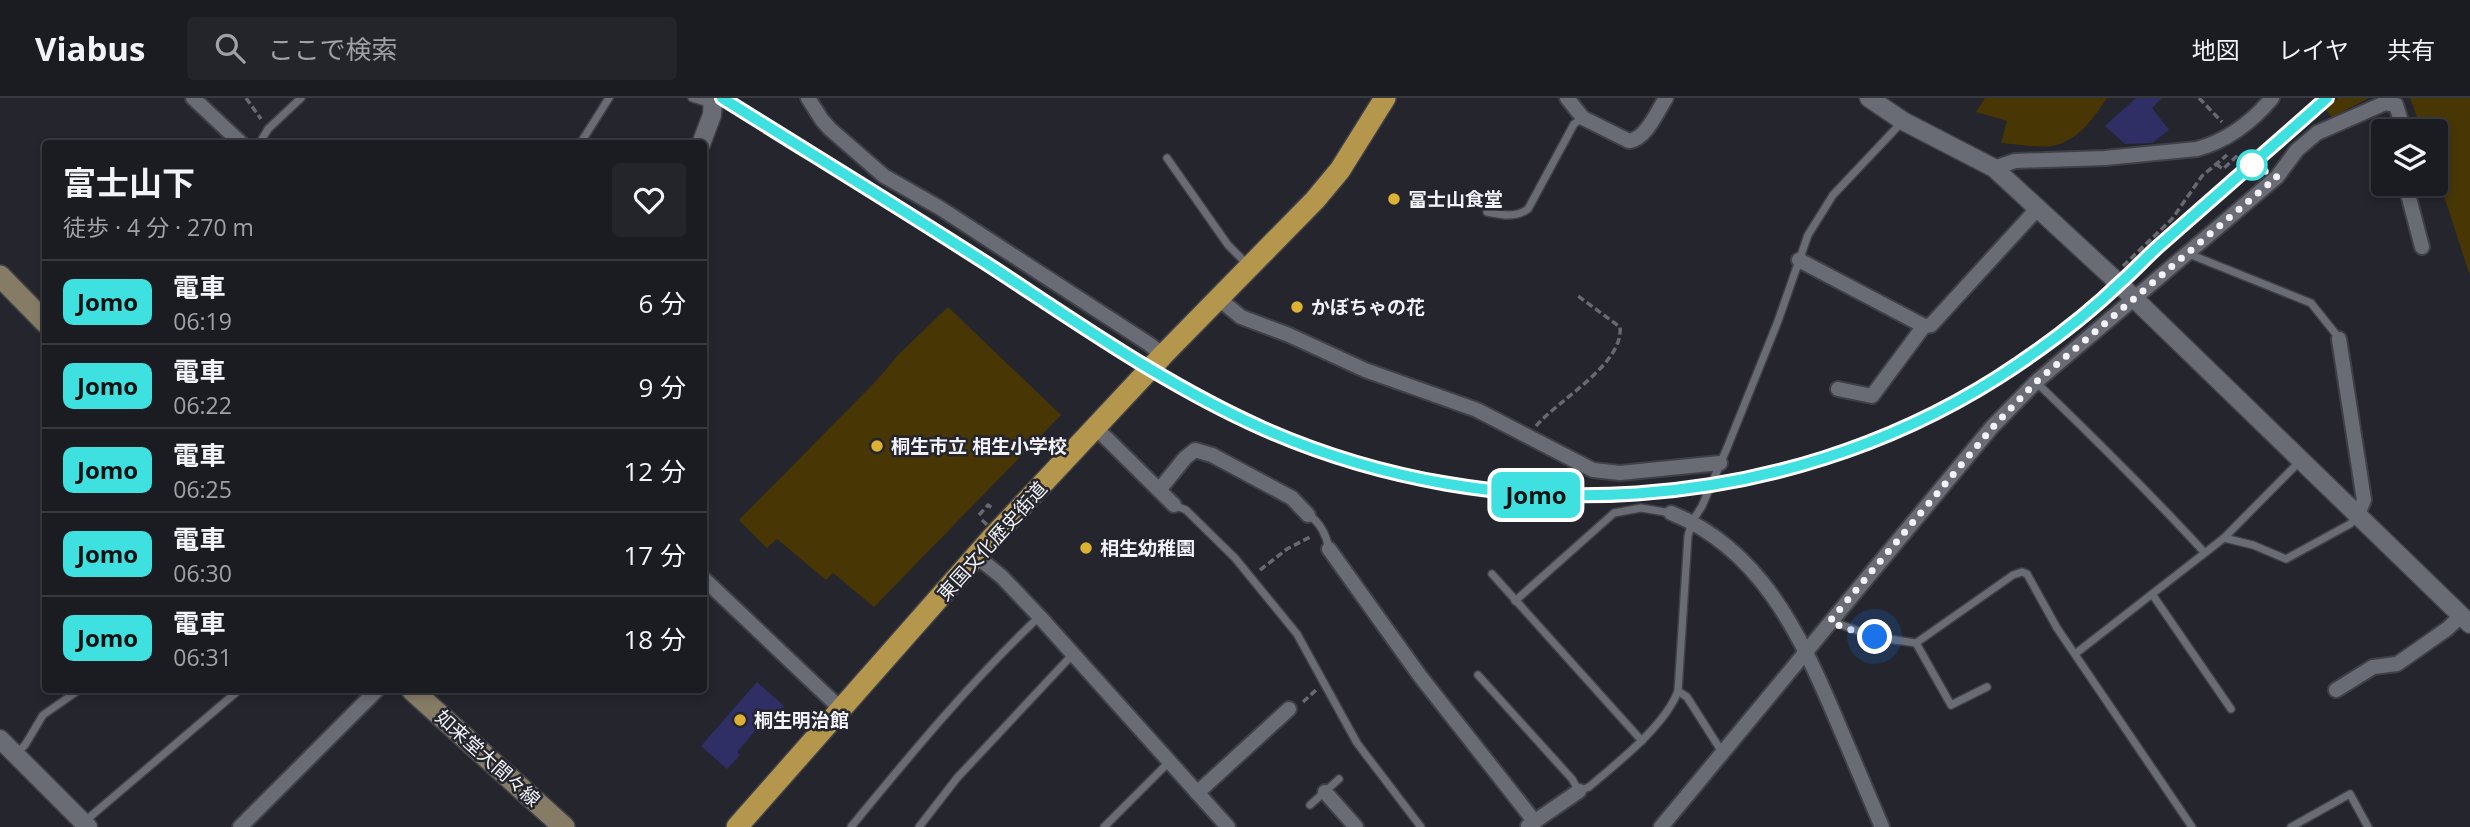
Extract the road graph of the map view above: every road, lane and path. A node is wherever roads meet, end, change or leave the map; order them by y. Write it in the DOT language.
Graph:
graph roads {
  1 [pos="193,98"];
  2 [pos="246,98"];
  3 [pos="301,98"];
  4 [pos="608,98"];
  5 [pos="692,98"];
  6 [pos="808,98"];
  7 [pos="1385,98"];
  8 [pos="1567,98"];
  9 [pos="1666,98"];
  10 [pos="1869,98"];
  11 [pos="2199,98"];
  12 [pos="2272,98"];
  13 [pos="713,101"];
  14 [pos="1583,118"];
  15 [pos="2400,119"];
  16 [pos="1903,121"];
  17 [pos="2225,125"];
  18 [pos="268,129"];
  19 [pos="238,140"];
  20 [pos="261,140"];
  21 [pos="582,140"];
  22 [pos="703,140"];
  23 [pos="2238,155"];
  24 [pos="1167,158"];
  25 [pos="1994,168"];
  26 [pos="2409,196"];
  27 [pos="2038,208"];
  28 [pos="1487,212"];
  29 [pos="2422,247"];
  30 [pos="2189,254"];
  31 [pos="1800,260"];
  32 [pos="1250,267"];
  33 [pos="2120,268"];
  34 [pos="0,276"];
  35 [pos="1578,296"];
  36 [pos="1218,298"];
  37 [pos="2133,300"];
  38 [pos="42,319"];
  39 [pos="1924,326"];
  40 [pos="2339,339"];
  41 [pos="1163,355"];
  42 [pos="2036,382"];
  43 [pos="1838,389"];
  44 [pos="1096,428"];
  45 [pos="1528,438"];
  46 [pos="2300,461"];
  47 [pos="1720,463"];
  48 [pos="1160,489"];
  49 [pos="1174,505"];
  50 [pos="1671,513"];
  51 [pos="1308,515"];
  52 [pos="2357,516"];
  53 [pos="981,517"];
  54 [pos="1692,522"];
  55 [pos="2224,538"];
  56 [pos="1002,539"];
  57 [pos="1329,549"];
  58 [pos="2204,552"];
  59 [pos="976,556"];
  60 [pos="1492,574"];
  61 [pos="1251,578"];
  62 [pos="707,582"];
  63 [pos="2152,594"];
  64 [pos="1516,601"];
  65 [pos="1039,616"];
  66 [pos="2466,620"];
  67 [pos="1830,621"];
  68 [pos="1916,643"];
  69 [pos="1805,651"];
  70 [pos="1073,654"];
  71 [pos="2075,654"];
  72 [pos="1478,675"];
  73 [pos="1987,687"];
  74 [pos="2336,690"];
  75 [pos="1678,691"];
  76 [pos="75,693"];
  77 [pos="236,693"];
  78 [pos="374,693"];
  79 [pos="415,693"];
  80 [pos="1289,709"];
  81 [pos="2231,709"];
  82 [pos="842,710"];
  83 [pos="0,739"];
  84 [pos="1642,741"];
  85 [pos="1722,752"];
  86 [pos="15,755"];
  87 [pos="1169,762"];
  88 [pos="1339,779"];
  89 [pos="1579,791"];
  90 [pos="1325,792"];
  91 [pos="1197,793"];
  92 [pos="1310,805"];
  93 [pos="86,825"];
  94 [pos="557,825"];
  95 [pos="1531,825"];
  96 [pos="240,827"];
  97 [pos="737,827"];
  98 [pos="851,827"];
  99 [pos="919,827"];
  100 [pos="1104,827"];
  101 [pos="1228,827"];
  102 [pos="1356,827"];
  103 [pos="1421,827"];
  104 [pos="1661,827"];
  105 [pos="1882,827"];
  106 [pos="2192,827"];
  107 [pos="2291,827"];
  108 [pos="2368,827"];
  1 -- 19 [label="street"];
  2 -- 18 [label="path"];
  3 -- 18 [label="lane"];
  4 -- 21 [label="lane"];
  5 -- 13 [label="lane"];
  6 -- 41 [label="street"];
  7 -- 32 [label="highway, 東国文化歴史街道"];
  8 -- 14 [label="street"];
  9 -- 14 [label="street"];
  10 -- 16 [label="street"];
  11 -- 17 [label="path"];
  12 -- 25 [label="street"];
  13 -- 22 [label="street"];
  14 -- 28 [label="lane"];
  15 -- 30 [label="street"];
  16 -- 25 [label="street"];
  16 -- 31 [label="lane"];
  18 -- 20 [label="lane"];
  23 -- 33 [label="path"];
  24 -- 32 [label="lane"];
  25 -- 27 [label="street"];
  26 -- 29 [label="street"];
  27 -- 37 [label="street"];
  27 -- 39 [label="street"];
  30 -- 37 [label="street"];
  30 -- 40 [label="lane"];
  31 -- 39 [label="street"];
  31 -- 47 [label="lane"];
  32 -- 36 [label="highway, 東国文化歴史街道"];
  34 -- 38 [label="main road"];
  35 -- 45 [label="path"];
  36 -- 41 [label="highway, 東国文化歴史街道"];
  36 -- 45 [label="street"];
  37 -- 42 [label="street"];
  37 -- 46 [label="street"];
  39 -- 43 [label="street"];
  40 -- 52 [label="street"];
  41 -- 44 [label="highway, 東国文化歴史街道"];
  42 -- 58 [label="lane"];
  42 -- 67 [label="street"];
  44 -- 48 [label="street"];
  44 -- 59 [label="highway, 東国文化歴史街道"];
  45 -- 47 [label="street"];
  46 -- 52 [label="street"];
  46 -- 55 [label="lane"];
  47 -- 54 [label="lane"];
  48 -- 49 [label="street"];
  48 -- 51 [label="street"];
  49 -- 61 [label="lane"];
  50 -- 54 [label="street"];
  50 -- 64 [label="lane"];
  51 -- 57 [label="lane"];
  51 -- 61 [label="path"];
  52 -- 55 [label="lane"];
  52 -- 66 [label="street"];
  53 -- 56 [label="path, bridge"];
  54 -- 69 [label="street"];
  54 -- 75 [label="lane"];
  55 -- 58 [label="lane"];
  57 -- 95 [label="street"];
  58 -- 63 [label="lane"];
  59 -- 65 [label="street"];
  59 -- 82 [label="highway, 東国文化歴史街道"];
  60 -- 64 [label="lane"];
  61 -- 103 [label="lane"];
  62 -- 82 [label="street"];
  63 -- 71 [label="lane"];
  63 -- 81 [label="lane"];
  64 -- 84 [label="lane"];
  65 -- 70 [label="street"];
  65 -- 98 [label="lane"];
  66 -- 74 [label="street"];
  67 -- 68 [label="lane"];
  67 -- 69 [label="street"];
  68 -- 71 [label="lane"];
  68 -- 73 [label="lane"];
  69 -- 85 [label="street"];
  69 -- 105 [label="street"];
  70 -- 87 [label="street"];
  70 -- 99 [label="lane"];
  71 -- 106 [label="lane"];
  72 -- 89 [label="lane"];
  75 -- 84 [label="lane"];
  75 -- 85 [label="lane"];
  76 -- 86 [label="lane"];
  77 -- 93 [label="lane"];
  78 -- 96 [label="street"];
  79 -- 94 [label="main road, 如来堂大間々線"];
  80 -- 91 [label="street"];
  82 -- 97 [label="highway, 東国文化歴史街道"];
  83 -- 86 [label="street"];
  84 -- 89 [label="lane"];
  85 -- 104 [label="street"];
  86 -- 93 [label="street"];
  87 -- 91 [label="street"];
  87 -- 100 [label="lane"];
  88 -- 90 [label="lane"];
  89 -- 95 [label="street"];
  90 -- 92 [label="lane"];
  90 -- 102 [label="street"];
  91 -- 101 [label="street"];
  107 -- 108 [label="lane"];
}
